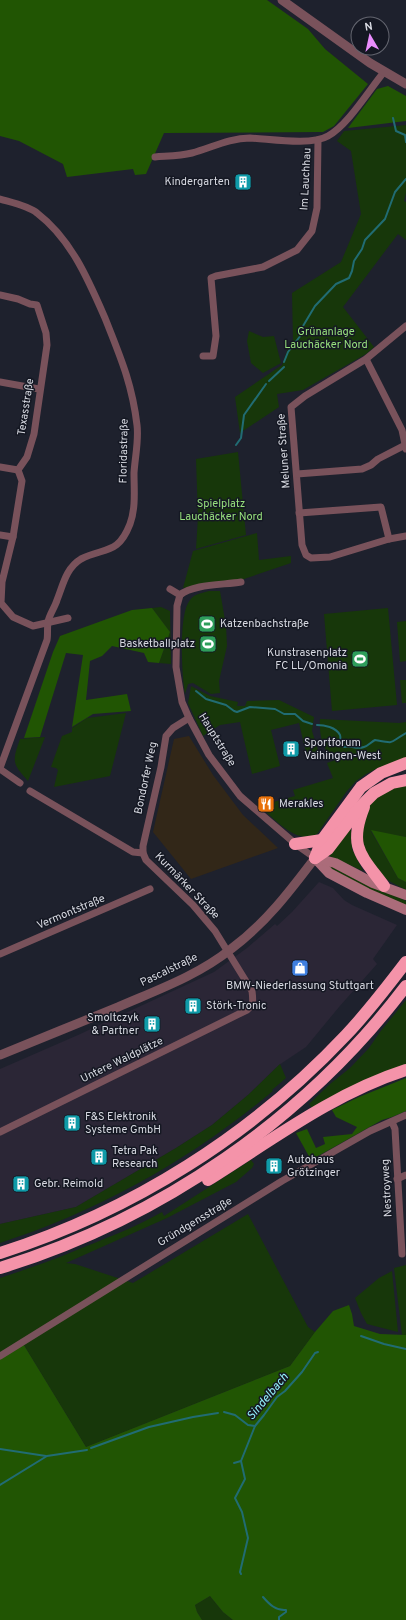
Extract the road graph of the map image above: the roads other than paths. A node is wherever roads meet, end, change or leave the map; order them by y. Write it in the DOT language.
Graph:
graph roads {
  1 [pos="282,0"];
  2 [pos="384,72"];
  3 [pos="406,84"];
  4 [pos="318,140"];
  5 [pos="155,157"];
  6 [pos="0,199"];
  7 [pos="0,295"];
  8 [pos="406,326"];
  9 [pos="203,356"];
  10 [pos="366,358"];
  11 [pos="0,382"];
  12 [pos="39,389"];
  13 [pos="404,429"];
  14 [pos="405,447"];
  15 [pos="0,467"];
  16 [pos="18,470"];
  17 [pos="296,474"];
  18 [pos="299,513"];
  19 [pos="0,535"];
  20 [pos="406,536"];
  21 [pos="13,537"];
  22 [pos="389,539"];
  23 [pos="241,582"];
  24 [pos="170,589"];
  25 [pos="180,595"];
  26 [pos="68,618"];
  27 [pos="48,622"];
  28 [pos="189,718"];
  29 [pos="406,763"];
  30 [pos="0,768"];
  31 [pos="406,780"];
  32 [pos="20,783"];
  33 [pos="30,791"];
  34 [pos="366,800"];
  35 [pos="322,840"];
  36 [pos="295,844"];
  37 [pos="143,853"];
  38 [pos="315,858"];
  39 [pos="384,886"];
  40 [pos="150,889"];
  41 [pos="406,895"];
  42 [pos="406,910"];
  43 [pos="0,954"];
  44 [pos="406,962"];
  45 [pos="406,986"];
  46 [pos="252,1005"];
  47 [pos="0,1055"];
  48 [pos="406,1070"];
  49 [pos="406,1115"];
  50 [pos="392,1122"];
  51 [pos="0,1132"];
  52 [pos="406,1175"];
  53 [pos="397,1179"];
  54 [pos="158,1201"];
  55 [pos="0,1253"];
  56 [pos="402,1254"];
  57 [pos="0,1268"];
  58 [pos="0,1356"];
  1 -- 2 [label="street"];
  2 -- 3 [label="street"];
  2 -- 4 [label="street, Im Lauchhau"];
  4 -- 5 [label="street"];
  4 -- 9 [label="street, Im Lauchhau"];
  6 -- 27 [label="street, Floridastraße"];
  7 -- 12 [label="street, Texasstraße"];
  8 -- 10 [label="street, Meluner Straße"];
  10 -- 13 [label="street"];
  10 -- 17 [label="street, Meluner Straße"];
  11 -- 12 [label="street"];
  12 -- 16 [label="street, Texasstraße"];
  13 -- 14 [label="street"];
  14 -- 17 [label="street"];
  15 -- 16 [label="street"];
  16 -- 21 [label="street"];
  17 -- 18 [label="street, Meluner Straße"];
  18 -- 22 [label="street"];
  18 -- 22 [label="street, Meluner Straße"];
  19 -- 21 [label="street"];
  20 -- 22 [label="street"];
  21 -- 27 [label="street"];
  23 -- 25 [label="street"];
  24 -- 25 [label="street"];
  25 -- 28 [label="street, Hauptstraße"];
  26 -- 27 [label="street"];
  27 -- 30 [label="street"];
  28 -- 36 [label="street, Hauptstraße"];
  28 -- 37 [label="street, Bondorfer Weg"];
  29 -- 35 [label="highway"];
  30 -- 32 [label="street"];
  31 -- 34 [label="highway"];
  33 -- 37 [label="street, Kurmärker Straße"];
  34 -- 38 [label="highway"];
  34 -- 39 [label="highway"];
  35 -- 36 [label="highway"];
  35 -- 38 [label="highway"];
  36 -- 38 [label="street, Hauptstraße"];
  37 -- 46 [label="street, Kurmärker Straße"];
  38 -- 39 [label="main road, Hauptstraße"];
  38 -- 42 [label="main road, Hauptstraße"];
  38 -- 47 [label="street, Pascalstraße"];
  39 -- 41 [label="main road, Hauptstraße"];
  40 -- 43 [label="street, Vermontstraße"];
  44 -- 55 [label="highway"];
  45 -- 54 [label="highway"];
  46 -- 51 [label="street, Untere Waldplätze"];
  48 -- 54 [label="highway"];
  49 -- 50 [label="street, Gründgensstraße"];
  50 -- 53 [label="street, Nestroyweg"];
  50 -- 58 [label="street, Gründgensstraße"];
  52 -- 53 [label="street"];
  53 -- 56 [label="street, Nestroyweg"];
  54 -- 57 [label="highway"];
}
